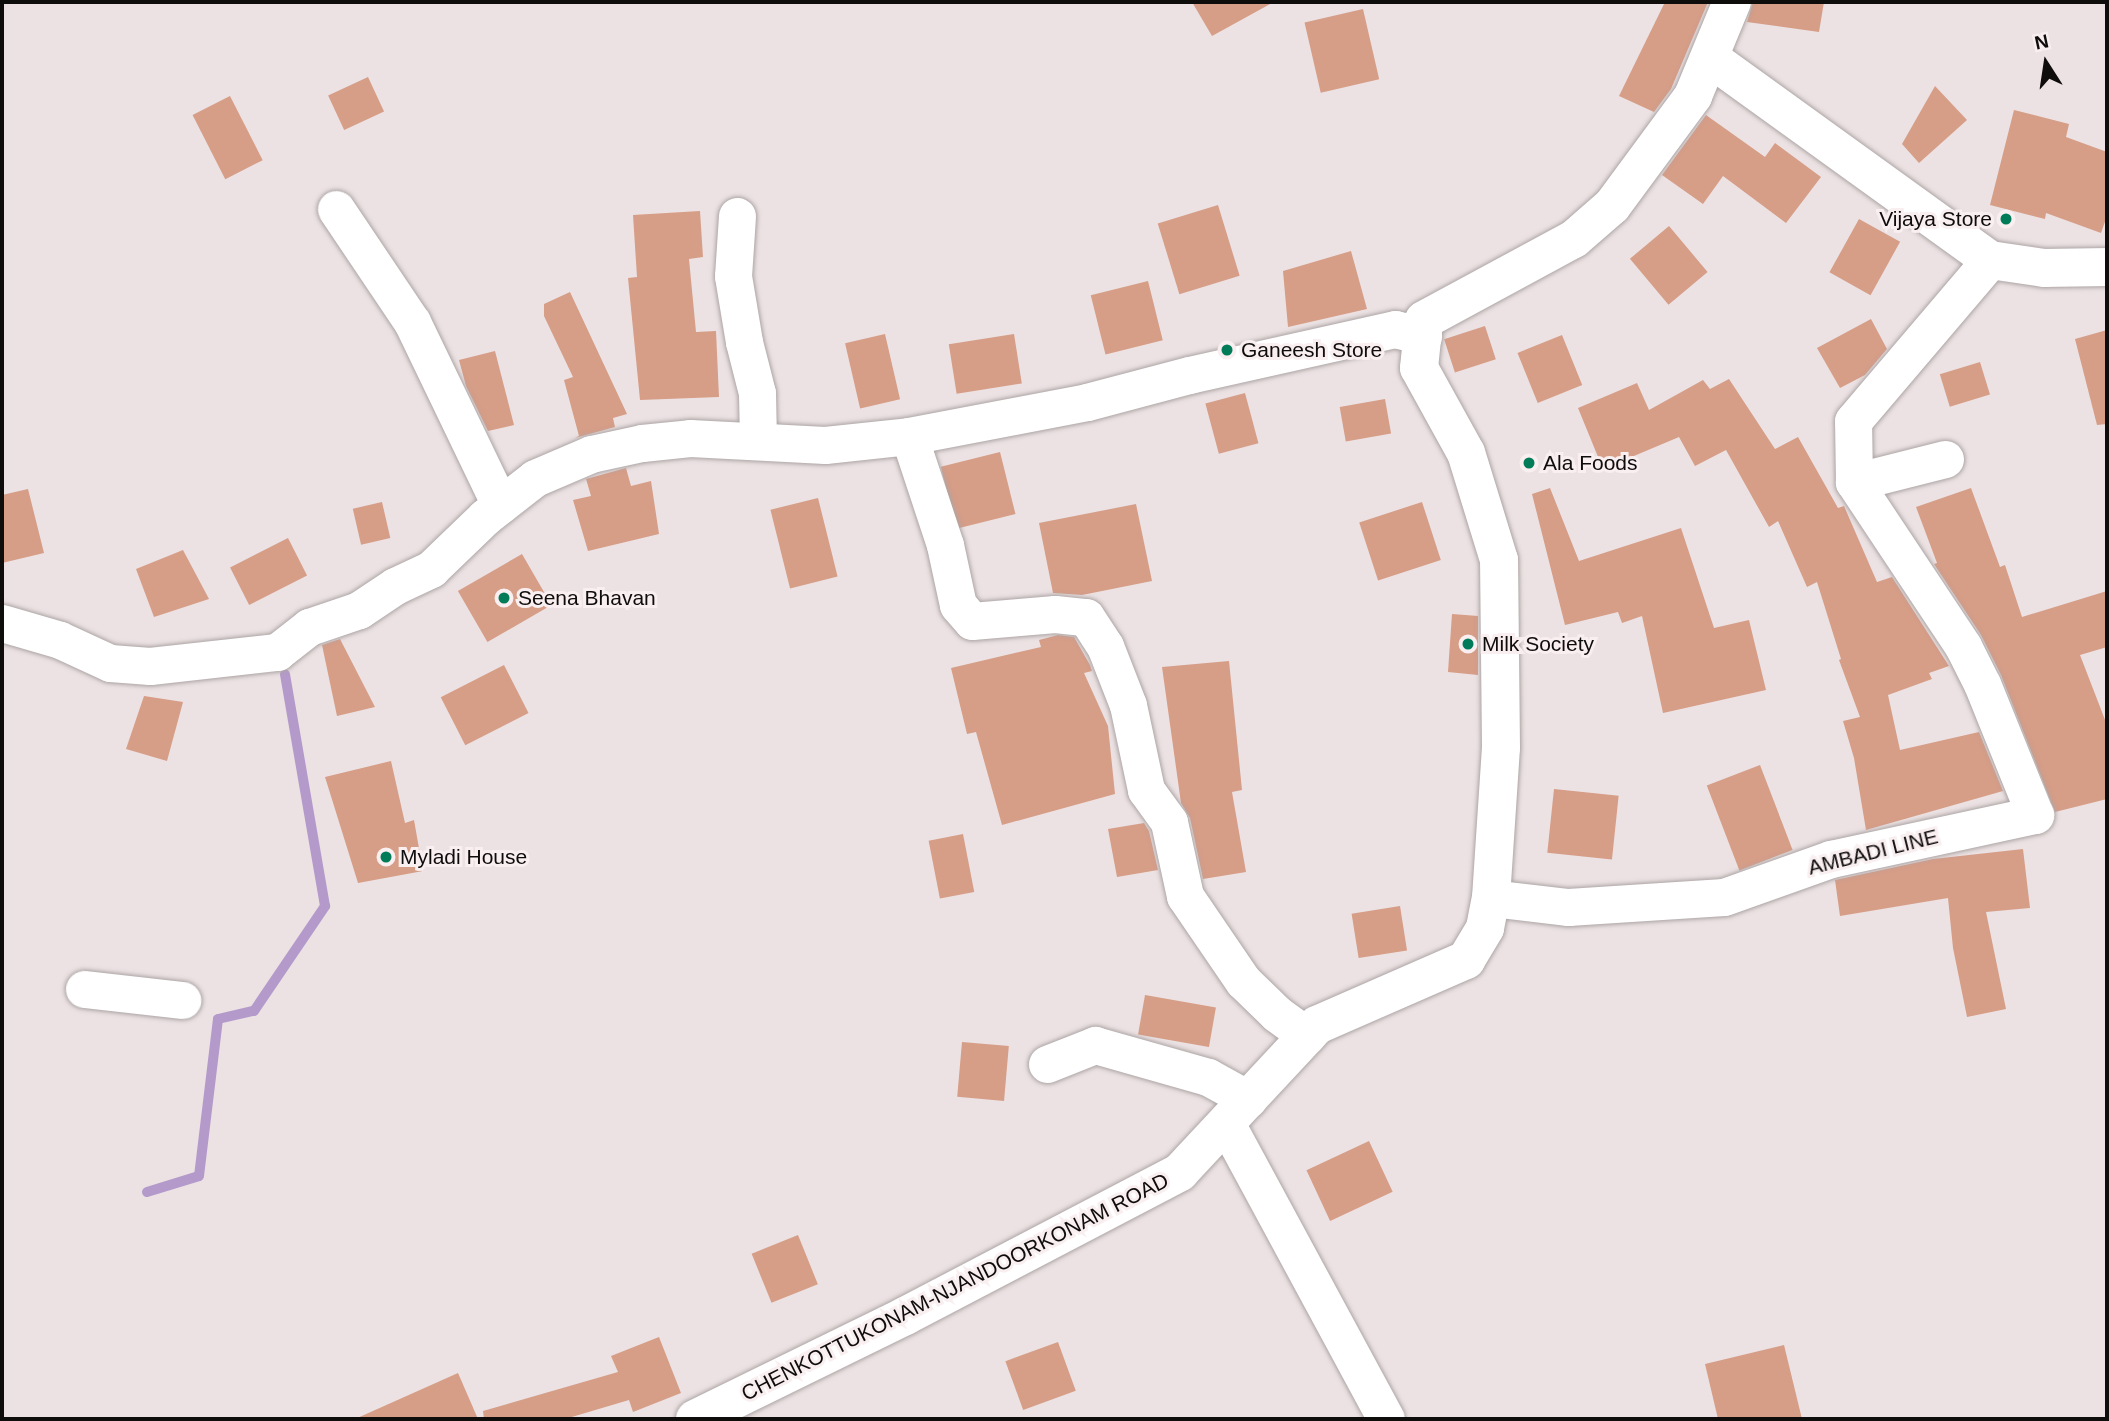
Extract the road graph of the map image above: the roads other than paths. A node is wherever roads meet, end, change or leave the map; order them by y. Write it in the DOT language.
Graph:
graph roads {
  1 [pos="1732,2"];
  2 [pos="1710,58"];
  3 [pos="336,209"];
  4 [pos="737,216"];
  5 [pos="1990,260"];
  6 [pos="2107,267"];
  7 [pos="1423,336"];
  8 [pos="909,436"];
  9 [pos="758,441"];
  10 [pos="1945,459"];
  11 [pos="1854,482"];
  12 [pos="500,505"];
  13 [pos="2,623"];
  14 [pos="1491,898"];
  15 [pos="84,989"];
  16 [pos="182,1000"];
  17 [pos="1307,1036"];
  18 [pos="1048,1064"];
  19 [pos="1237,1111"];
  20 [pos="695,1419"];
  21 [pos="1386,1419"];
  1 -- 2 [label="main road"];
  2 -- 5 [label="main road"];
  2 -- 7 [label="main road"];
  3 -- 12 [label="street"];
  4 -- 9 [label="street"];
  5 -- 6 [label="main road"];
  5 -- 11 [label="street"];
  7 -- 8 [label="street"];
  7 -- 14 [label="main road, CHENKOTTUKONAM-NJANDOORKONAM ROAD"];
  8 -- 9 [label="street"];
  8 -- 17 [label="street"];
  9 -- 12 [label="street"];
  10 -- 11 [label="street"];
  11 -- 14 [label="street, AMBADI LINE"];
  12 -- 13 [label="street"];
  14 -- 17 [label="main road, CHENKOTTUKONAM-NJANDOORKONAM ROAD"];
  15 -- 16 [label="street"];
  17 -- 19 [label="main road, CHENKOTTUKONAM-NJANDOORKONAM ROAD"];
  18 -- 19 [label="street"];
  19 -- 20 [label="main road, CHENKOTTUKONAM-NJANDOORKONAM ROAD"];
  19 -- 21 [label="street"];
}
